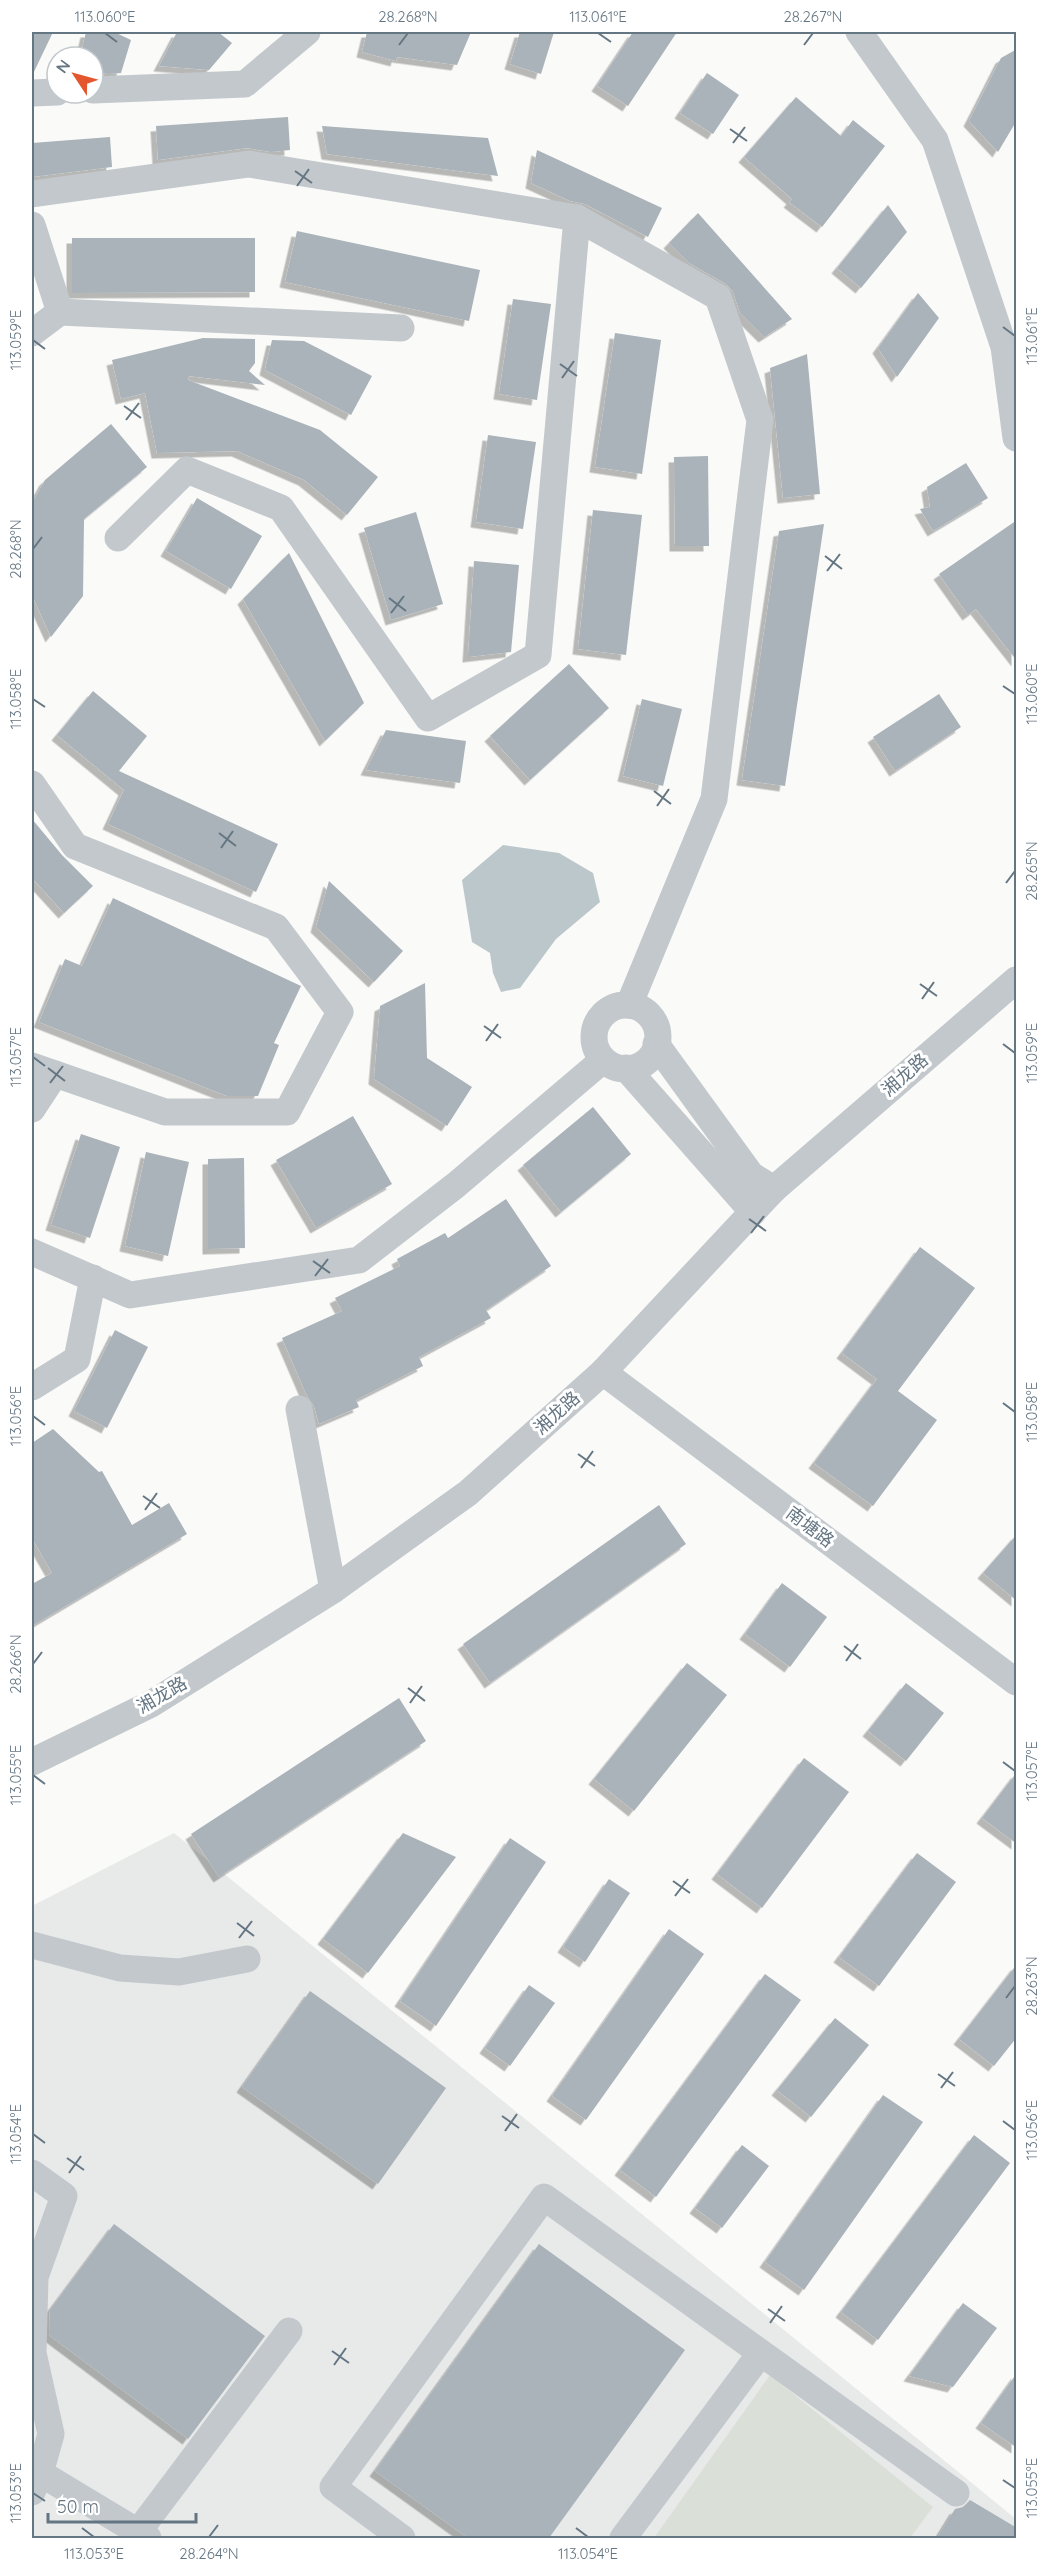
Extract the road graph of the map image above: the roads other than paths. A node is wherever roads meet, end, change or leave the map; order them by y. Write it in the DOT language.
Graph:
graph roads {
  1 [pos="307,32"];
  2 [pos="859,32"];
  3 [pos="105,90"];
  4 [pos="32,194"];
  5 [pos="577,218"];
  6 [pos="32,225"];
  7 [pos="60,312"];
  8 [pos="401,328"];
  9 [pos="32,333"];
  10 [pos="1017,438"];
  11 [pos="118,538"];
  12 [pos="32,784"];
  13 [pos="1017,980"];
  14 [pos="629,1005"];
  15 [pos="656,1044"];
  16 [pos="615,1064"];
  17 [pos="43,1070"];
  18 [pos="32,1109"];
  19 [pos="774,1189"];
  20 [pos="753,1212"];
  21 [pos="32,1252"];
  22 [pos="93,1278"];
  23 [pos="603,1372"];
  24 [pos="32,1388"];
  25 [pos="299,1409"];
  26 [pos="333,1590"];
  27 [pos="1017,1682"];
  28 [pos="32,1762"];
  29 [pos="32,1945"];
  30 [pos="247,1959"];
  31 [pos="32,2173"];
  32 [pos="289,2331"];
  33 [pos="760,2354"];
  34 [pos="36,2482"];
  35 [pos="956,2493"];
  36 [pos="143,2535"];
  37 [pos="402,2538"];
  38 [pos="623,2538"];
  1 -- 3 [label="street"];
  2 -- 10 [label="street"];
  4 -- 5 [label="street"];
  5 -- 11 [label="street"];
  5 -- 14 [label="street"];
  6 -- 7 [label="street"];
  7 -- 8 [label="street"];
  7 -- 9 [label="street"];
  12 -- 17 [label="street"];
  13 -- 19 [label="street, 湘龙路"];
  14 -- 15 [label="street"];
  14 -- 16 [label="street"];
  15 -- 16 [label="street"];
  15 -- 19 [label="street"];
  16 -- 20 [label="street"];
  16 -- 22 [label="street"];
  17 -- 18 [label="street"];
  19 -- 20 [label="street, 湘龙路"];
  20 -- 23 [label="street, 湘龙路"];
  21 -- 22 [label="street"];
  22 -- 24 [label="street"];
  23 -- 26 [label="street, 湘龙路"];
  23 -- 27 [label="street, 南塘路"];
  25 -- 26 [label="street"];
  26 -- 28 [label="street, 湘龙路"];
  29 -- 30 [label="street"];
  31 -- 34 [label="street"];
  32 -- 36 [label="street"];
  33 -- 35 [label="street"];
  33 -- 37 [label="street"];
  33 -- 38 [label="street"];
  34 -- 36 [label="street"];
}
